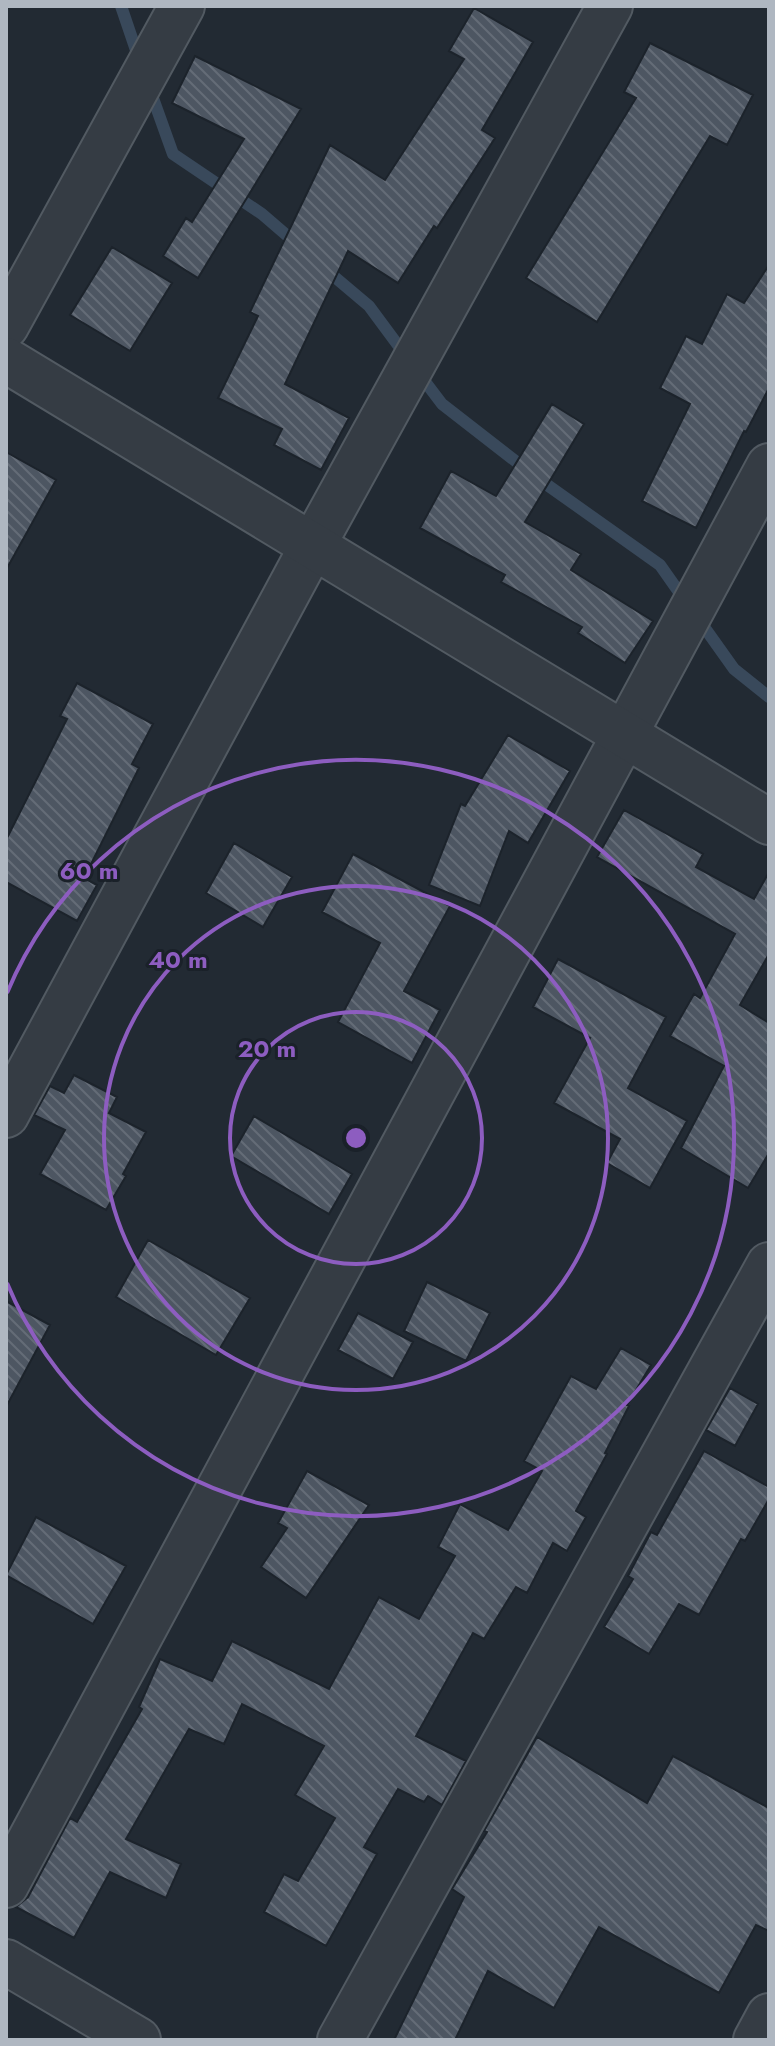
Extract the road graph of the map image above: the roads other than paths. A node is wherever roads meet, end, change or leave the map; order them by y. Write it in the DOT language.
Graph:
graph roads {
  1 [pos="182,6"];
  2 [pos="610,6"];
  3 [pos="6,326"];
  4 [pos="6,360"];
  5 [pos="769,466"];
  6 [pos="313,545"];
  7 [pos="624,734"];
  8 [pos="769,822"];
  9 [pos="6,1115"];
  10 [pos="769,1265"];
  11 [pos="6,1885"];
  12 [pos="6,1962"];
  13 [pos="769,2016"];
  14 [pos="138,2040"];
  15 [pos="340,2040"];
  16 [pos="756,2040"];
  1 -- 3 [label="street"];
  2 -- 6 [label="street"];
  4 -- 6 [label="street"];
  5 -- 7 [label="street"];
  6 -- 7 [label="street"];
  6 -- 9 [label="street"];
  7 -- 8 [label="street"];
  7 -- 11 [label="street"];
  10 -- 15 [label="street"];
  12 -- 14 [label="street"];
  13 -- 16 [label="street"];
}
